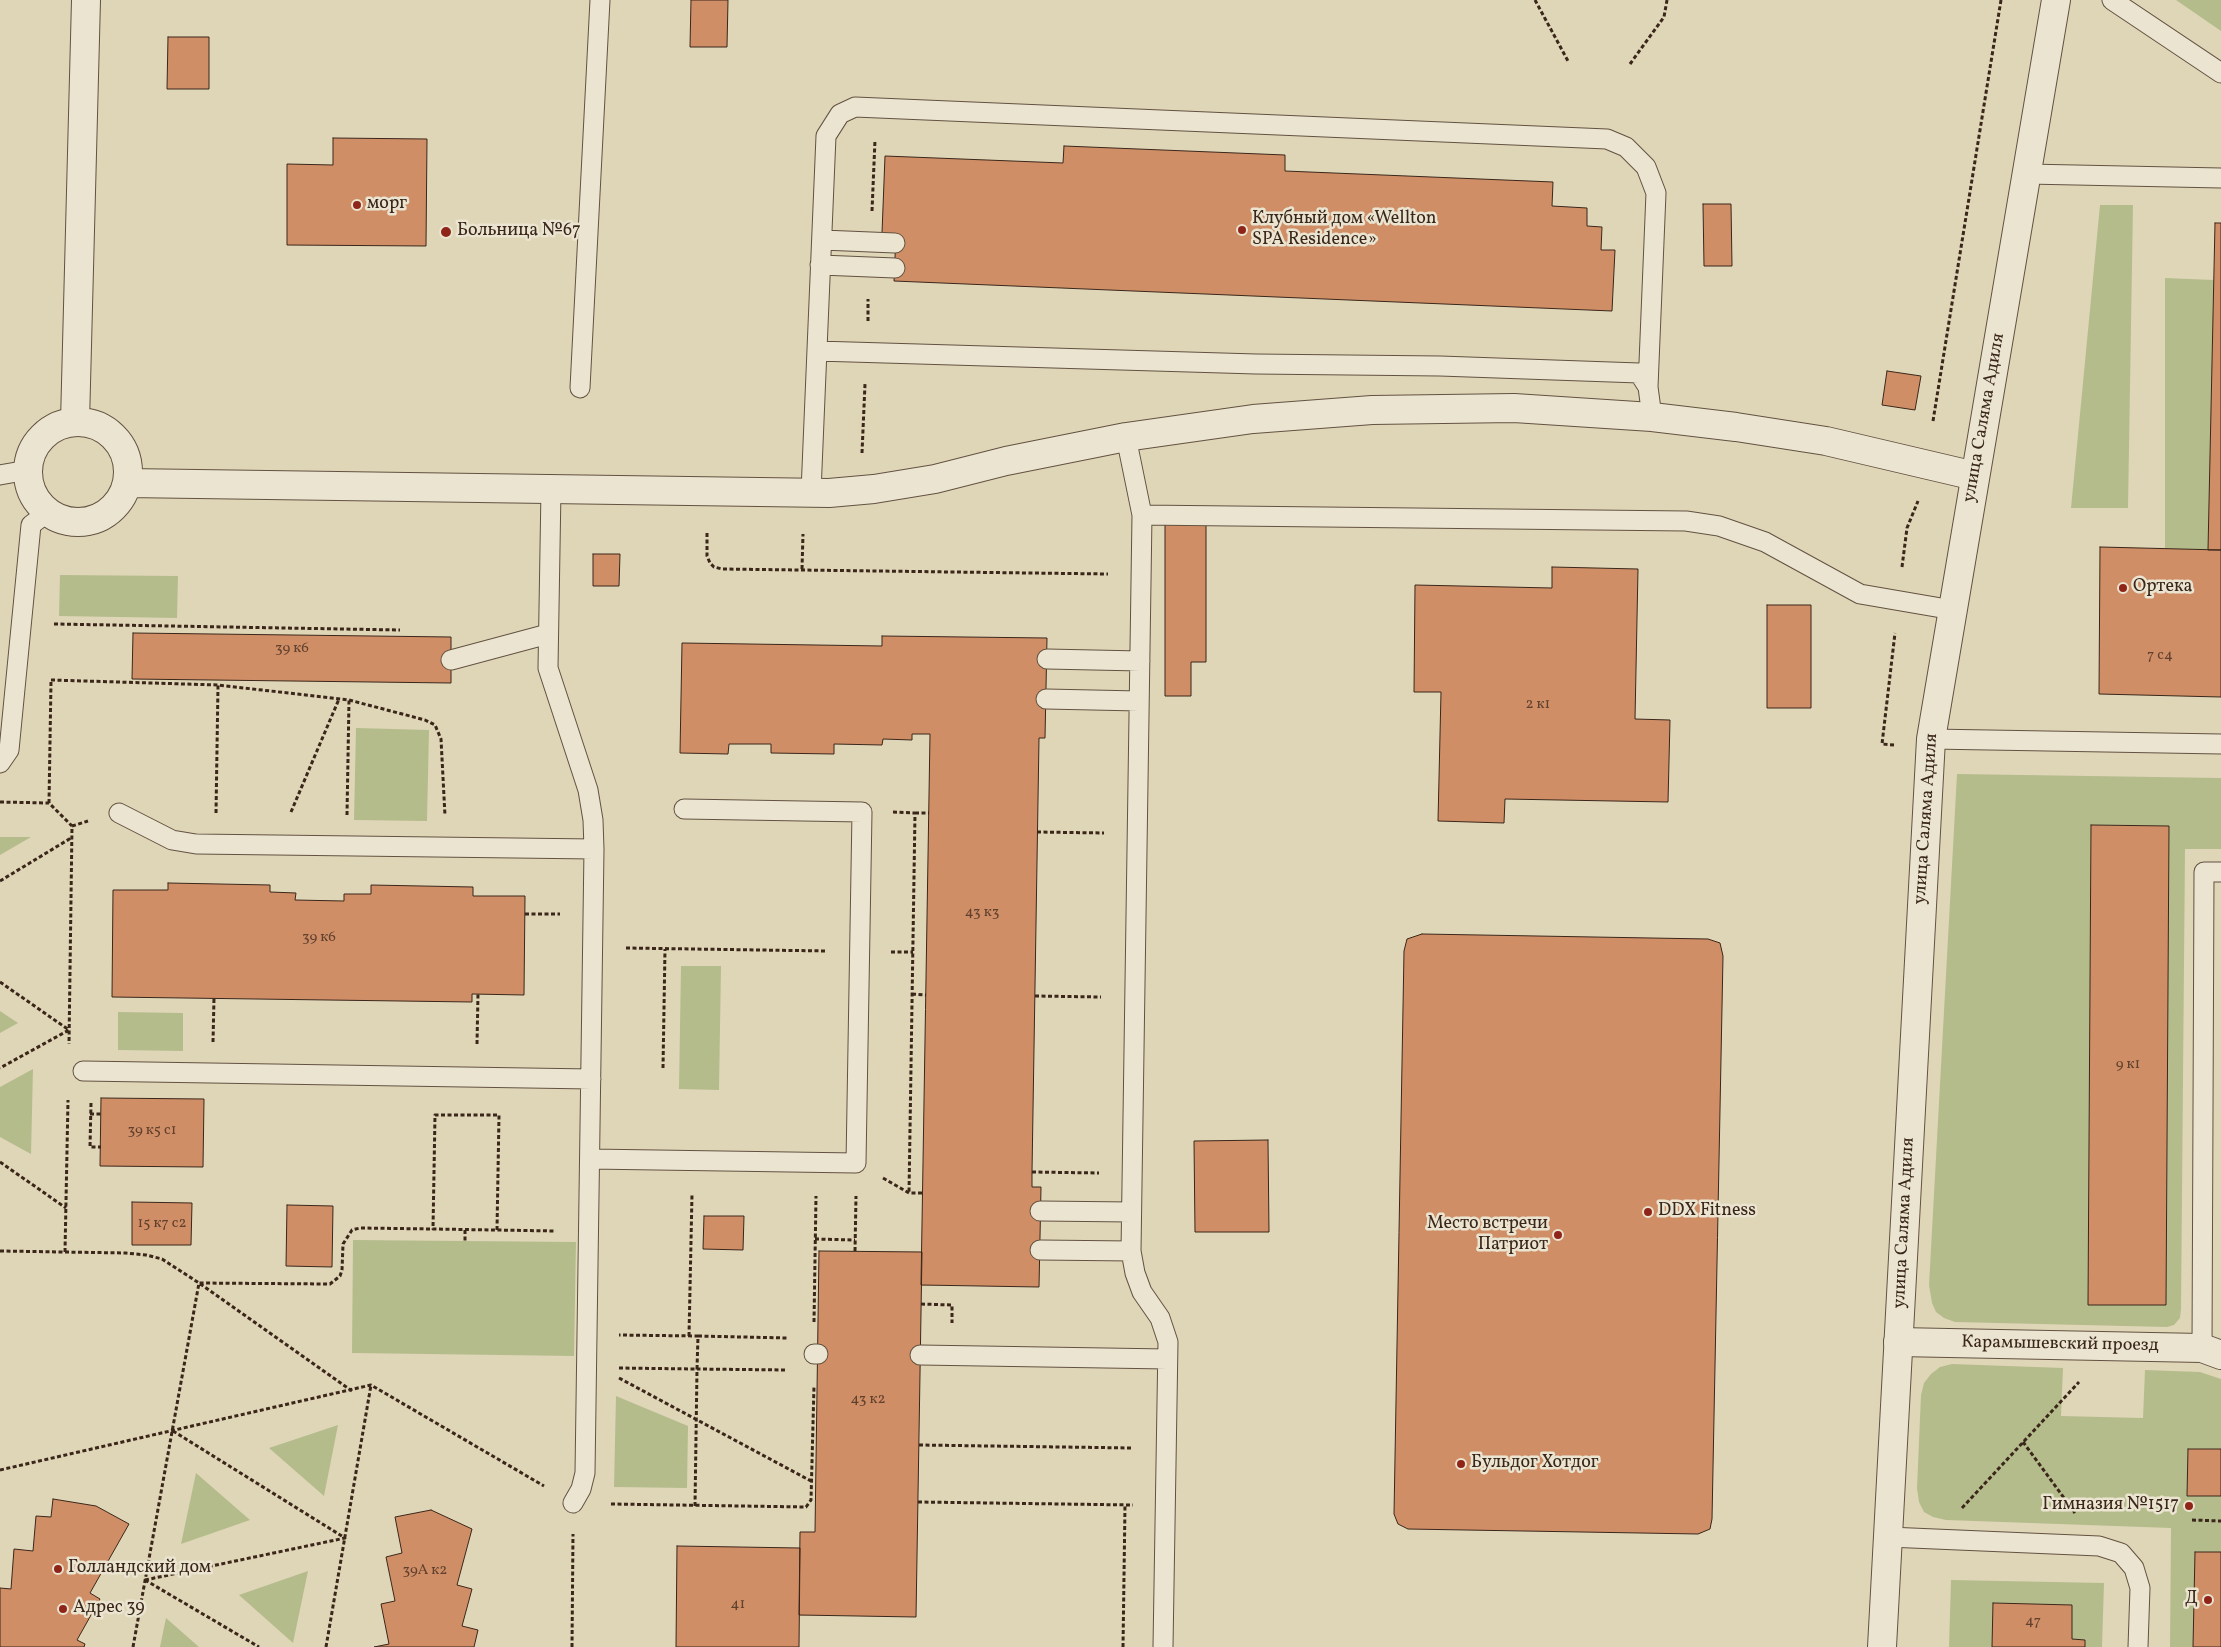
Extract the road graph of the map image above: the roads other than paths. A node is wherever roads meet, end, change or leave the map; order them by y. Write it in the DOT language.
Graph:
graph roads {
  1 [pos="86,0"];
  2 [pos="600,0"];
  3 [pos="2056,0"];
  4 [pos="2112,0"];
  5 [pos="2221,73"];
  6 [pos="2027,174"];
  7 [pos="2221,178"];
  8 [pos="822,240"];
  9 [pos="896,243"];
  10 [pos="820,265"];
  11 [pos="895,268"];
  12 [pos="817,351"];
  13 [pos="1648,387"];
  14 [pos="580,388"];
  15 [pos="1652,417"];
  16 [pos="75,422"];
  17 [pos="1126,437"];
  18 [pos="28,470"];
  19 [pos="0,475"];
  20 [pos="1975,476"];
  21 [pos="127,483"];
  22 [pos="551,489"];
  23 [pos="811,492"];
  24 [pos="48,512"];
  25 [pos="1142,515"];
  26 [pos="1953,610"];
  27 [pos="548,634"];
  28 [pos="1047,658"];
  29 [pos="451,660"];
  30 [pos="1140,661"];
  31 [pos="1046,699"];
  32 [pos="1139,701"];
  33 [pos="1931,739"];
  34 [pos="2221,744"];
  35 [pos="0,763"];
  36 [pos="684,809"];
  37 [pos="119,813"];
  38 [pos="594,849"];
  39 [pos="2221,872"];
  40 [pos="87,1071"];
  41 [pos="591,1079"];
  42 [pos="590,1159"];
  43 [pos="1040,1211"];
  44 [pos="1131,1212"];
  45 [pos="1040,1250"];
  46 [pos="1131,1251"];
  47 [pos="1898,1342"];
  48 [pos="2211,1352"];
  49 [pos="920,1355"];
  50 [pos="1167,1359"];
  51 [pos="573,1503"];
  52 [pos="1888,1536"];
  53 [pos="1163,1647"];
  54 [pos="1882,1647"];
  55 [pos="2138,1647"];
  1 -- 16 [label="street"];
  2 -- 14 [label="lane"];
  3 -- 6 [label="street, улица Саляма Адиля"];
  4 -- 5 [label="lane"];
  6 -- 7 [label="lane"];
  6 -- 20 [label="street, улица Саляма Адиля"];
  8 -- 9 [label="lane"];
  8 -- 10 [label="lane"];
  8 -- 13 [label="lane"];
  10 -- 11 [label="lane"];
  10 -- 12 [label="lane"];
  12 -- 13 [label="lane"];
  12 -- 23 [label="lane"];
  13 -- 15 [label="lane"];
  15 -- 17 [label="street"];
  15 -- 20 [label="street"];
  16 -- 18 [label="street"];
  16 -- 21 [label="street"];
  17 -- 23 [label="street"];
  17 -- 25 [label="lane"];
  18 -- 19 [label="lane"];
  18 -- 24 [label="street"];
  20 -- 26 [label="street, улица Саляма Адиля"];
  21 -- 22 [label="street"];
  21 -- 24 [label="street"];
  22 -- 23 [label="street"];
  22 -- 27 [label="lane"];
  24 -- 35 [label="lane"];
  25 -- 26 [label="lane"];
  25 -- 30 [label="lane"];
  26 -- 33 [label="street, улица Саляма Адиля"];
  27 -- 29 [label="lane"];
  27 -- 38 [label="lane"];
  28 -- 30 [label="lane"];
  30 -- 32 [label="lane"];
  31 -- 32 [label="lane"];
  32 -- 44 [label="lane"];
  33 -- 34 [label="lane"];
  33 -- 47 [label="street, улица Саляма Адиля"];
  36 -- 42 [label="lane"];
  37 -- 38 [label="lane"];
  38 -- 41 [label="lane"];
  39 -- 48 [label="lane"];
  40 -- 41 [label="lane"];
  41 -- 42 [label="lane"];
  42 -- 51 [label="lane"];
  43 -- 44 [label="lane"];
  44 -- 46 [label="lane"];
  45 -- 46 [label="lane"];
  46 -- 50 [label="lane"];
  47 -- 48 [label="street, Карамышевский проезд"];
  47 -- 52 [label="street, улица Саляма Адиля"];
  49 -- 50 [label="lane"];
  50 -- 53 [label="lane"];
  52 -- 54 [label="street, улица Саляма Адиля"];
  52 -- 55 [label="lane"];
}
